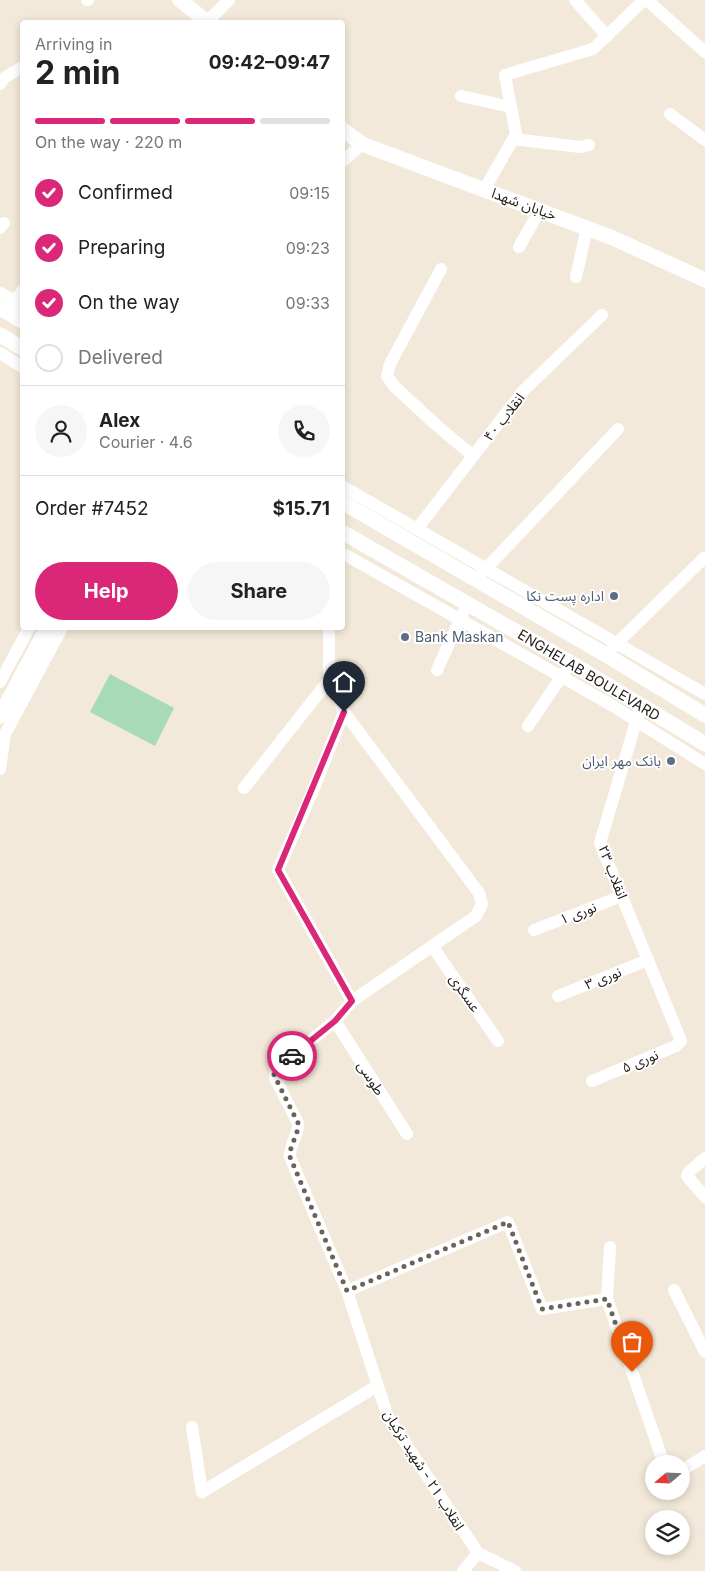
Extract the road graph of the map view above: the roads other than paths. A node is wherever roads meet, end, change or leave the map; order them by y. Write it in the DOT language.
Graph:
graph roads {
  1 [pos="180,0"];
  2 [pos="229,0"];
  3 [pos="575,0"];
  4 [pos="644,0"];
  5 [pos="647,0"];
  6 [pos="205,20"];
  7 [pos="209,20"];
  8 [pos="607,36"];
  9 [pos="705,52"];
  10 [pos="20,68"];
  11 [pos="0,84"];
  12 [pos="460,96"];
  13 [pos="511,107"];
  14 [pos="670,114"];
  15 [pos="345,132"];
  16 [pos="513,140"];
  17 [pos="705,140"];
  18 [pos="362,144"];
  19 [pos="589,145"];
  20 [pos="345,159"];
  21 [pos="484,190"];
  22 [pos="540,210"];
  23 [pos="587,228"];
  24 [pos="519,247"];
  25 [pos="441,269"];
  26 [pos="576,277"];
  27 [pos="704,278"];
  28 [pos="0,293"];
  29 [pos="14,304"];
  30 [pos="602,315"];
  31 [pos="20,317"];
  32 [pos="0,334"];
  33 [pos="20,347"];
  34 [pos="0,353"];
  35 [pos="20,366"];
  36 [pos="618,429"];
  37 [pos="473,456"];
  38 [pos="345,488"];
  39 [pos="345,504"];
  40 [pos="417,529"];
  41 [pos="345,534"];
  42 [pos="345,555"];
  43 [pos="705,557"];
  44 [pos="481,574"];
  45 [pos="467,603"];
  46 [pos="460,619"];
  47 [pos="28,630"];
  48 [pos="46,630"];
  49 [pos="61,630"];
  50 [pos="328,630"];
  51 [pos="617,643"];
  52 [pos="606,654"];
  53 [pos="571,663"];
  54 [pos="437,670"];
  55 [pos="561,677"];
  56 [pos="329,680"];
  57 [pos="0,682"];
  58 [pos="705,694"];
  59 [pos="641,705"];
  60 [pos="344,712"];
  61 [pos="705,715"];
  62 [pos="0,716"];
  63 [pos="636,721"];
  64 [pos="528,726"];
  65 [pos="705,744"];
  66 [pos="705,764"];
  67 [pos="0,769"];
  68 [pos="244,788"];
  69 [pos="622,896"];
  70 [pos="534,930"];
  71 [pos="432,946"];
  72 [pos="648,960"];
  73 [pos="558,996"];
  74 [pos="352,1001"];
  75 [pos="335,1021"];
  76 [pos="678,1035"];
  77 [pos="498,1041"];
  78 [pos="592,1081"];
  79 [pos="407,1134"];
  80 [pos="705,1158"];
  81 [pos="705,1197"];
  82 [pos="610,1247"];
  83 [pos="674,1290"];
  84 [pos="347,1291"];
  85 [pos="607,1299"];
  86 [pos="705,1352"];
  87 [pos="377,1386"];
  88 [pos="192,1427"];
  89 [pos="661,1455"];
  90 [pos="705,1456"];
  91 [pos="690,1465"];
  92 [pos="478,1554"];
  93 [pos="463,1571"];
  94 [pos="515,1571"];
  1 -- 6 [label="main road"];
  2 -- 7 [label="street"];
  3 -- 8 [label="street"];
  4 -- 8 [label="street"];
  5 -- 9 [label="street"];
  8 -- 13 [label="street"];
  10 -- 11 [label="street"];
  12 -- 13 [label="street"];
  13 -- 16 [label="street"];
  14 -- 17 [label="street"];
  15 -- 18 [label="main road, خیابان شهدا"];
  16 -- 19 [label="street"];
  16 -- 21 [label="street"];
  18 -- 20 [label="street"];
  18 -- 21 [label="main road, خیابان شهدا"];
  21 -- 22 [label="main road, خیابان شهدا"];
  22 -- 23 [label="main road, خیابان شهدا"];
  22 -- 24 [label="street"];
  23 -- 26 [label="street"];
  23 -- 27 [label="main road, خیابان شهدا"];
  25 -- 37 [label="street"];
  28 -- 29 [label="street"];
  29 -- 31 [label="main road"];
  30 -- 37 [label="street, انقلاب ۴۰"];
  32 -- 33 [label="main road"];
  34 -- 35 [label="street"];
  36 -- 44 [label="street"];
  37 -- 40 [label="street, انقلاب ۴۰"];
  38 -- 40 [label="street"];
  39 -- 44 [label="main road, ENGHELAB BOULEVARD"];
  40 -- 44 [label="street"];
  41 -- 45 [label="main road, ENGHELAB BOULEVARD"];
  42 -- 46 [label="street"];
  43 -- 51 [label="street"];
  44 -- 51 [label="street"];
  44 -- 52 [label="main road, ENGHELAB BOULEVARD"];
  45 -- 46 [label="street"];
  45 -- 53 [label="main road, ENGHELAB BOULEVARD"];
  46 -- 54 [label="street"];
  46 -- 55 [label="street"];
  47 -- 57 [label="street"];
  48 -- 62 [label="main road"];
  49 -- 67 [label="street"];
  50 -- 56 [label="street"];
  51 -- 52 [label="street"];
  51 -- 58 [label="street"];
  52 -- 61 [label="main road, ENGHELAB BOULEVARD"];
  53 -- 55 [label="street"];
  53 -- 59 [label="main road, ENGHELAB BOULEVARD"];
  55 -- 63 [label="street"];
  55 -- 64 [label="street"];
  56 -- 60 [label="street"];
  56 -- 68 [label="street"];
  59 -- 63 [label="street, انقلاب ۲۳"];
  59 -- 65 [label="main road, ENGHELAB BOULEVARD"];
  60 -- 71 [label="street, انقلاب ۲۱ - شهید ترکیان"];
  60 -- 74 [label="street"];
  63 -- 66 [label="street"];
  63 -- 69 [label="street, انقلاب ۲۳"];
  69 -- 70 [label="street, نوری ۱"];
  69 -- 72 [label="street, انقلاب ۲۳"];
  71 -- 74 [label="street, انقلاب ۲۱ - شهید ترکیان"];
  71 -- 77 [label="street, عسگری"];
  72 -- 73 [label="street, نوری ۳"];
  72 -- 76 [label="street, انقلاب ۲۳"];
  74 -- 75 [label="street, انقلاب ۲۱ - شهید ترکیان"];
  75 -- 79 [label="street, طوسی"];
  75 -- 84 [label="street, انقلاب ۲۱ - شهید ترکیان"];
  76 -- 78 [label="street, نوری ۵"];
  80 -- 81 [label="street"];
  82 -- 85 [label="street"];
  83 -- 86 [label="street"];
  84 -- 85 [label="street"];
  84 -- 87 [label="street, انقلاب ۲۱ - شهید ترکیان"];
  85 -- 89 [label="street"];
  87 -- 88 [label="street"];
  87 -- 92 [label="street, انقلاب ۲۱ - شهید ترکیان"];
  90 -- 91 [label="street"];
  92 -- 93 [label="street"];
  92 -- 94 [label="street"];
}
